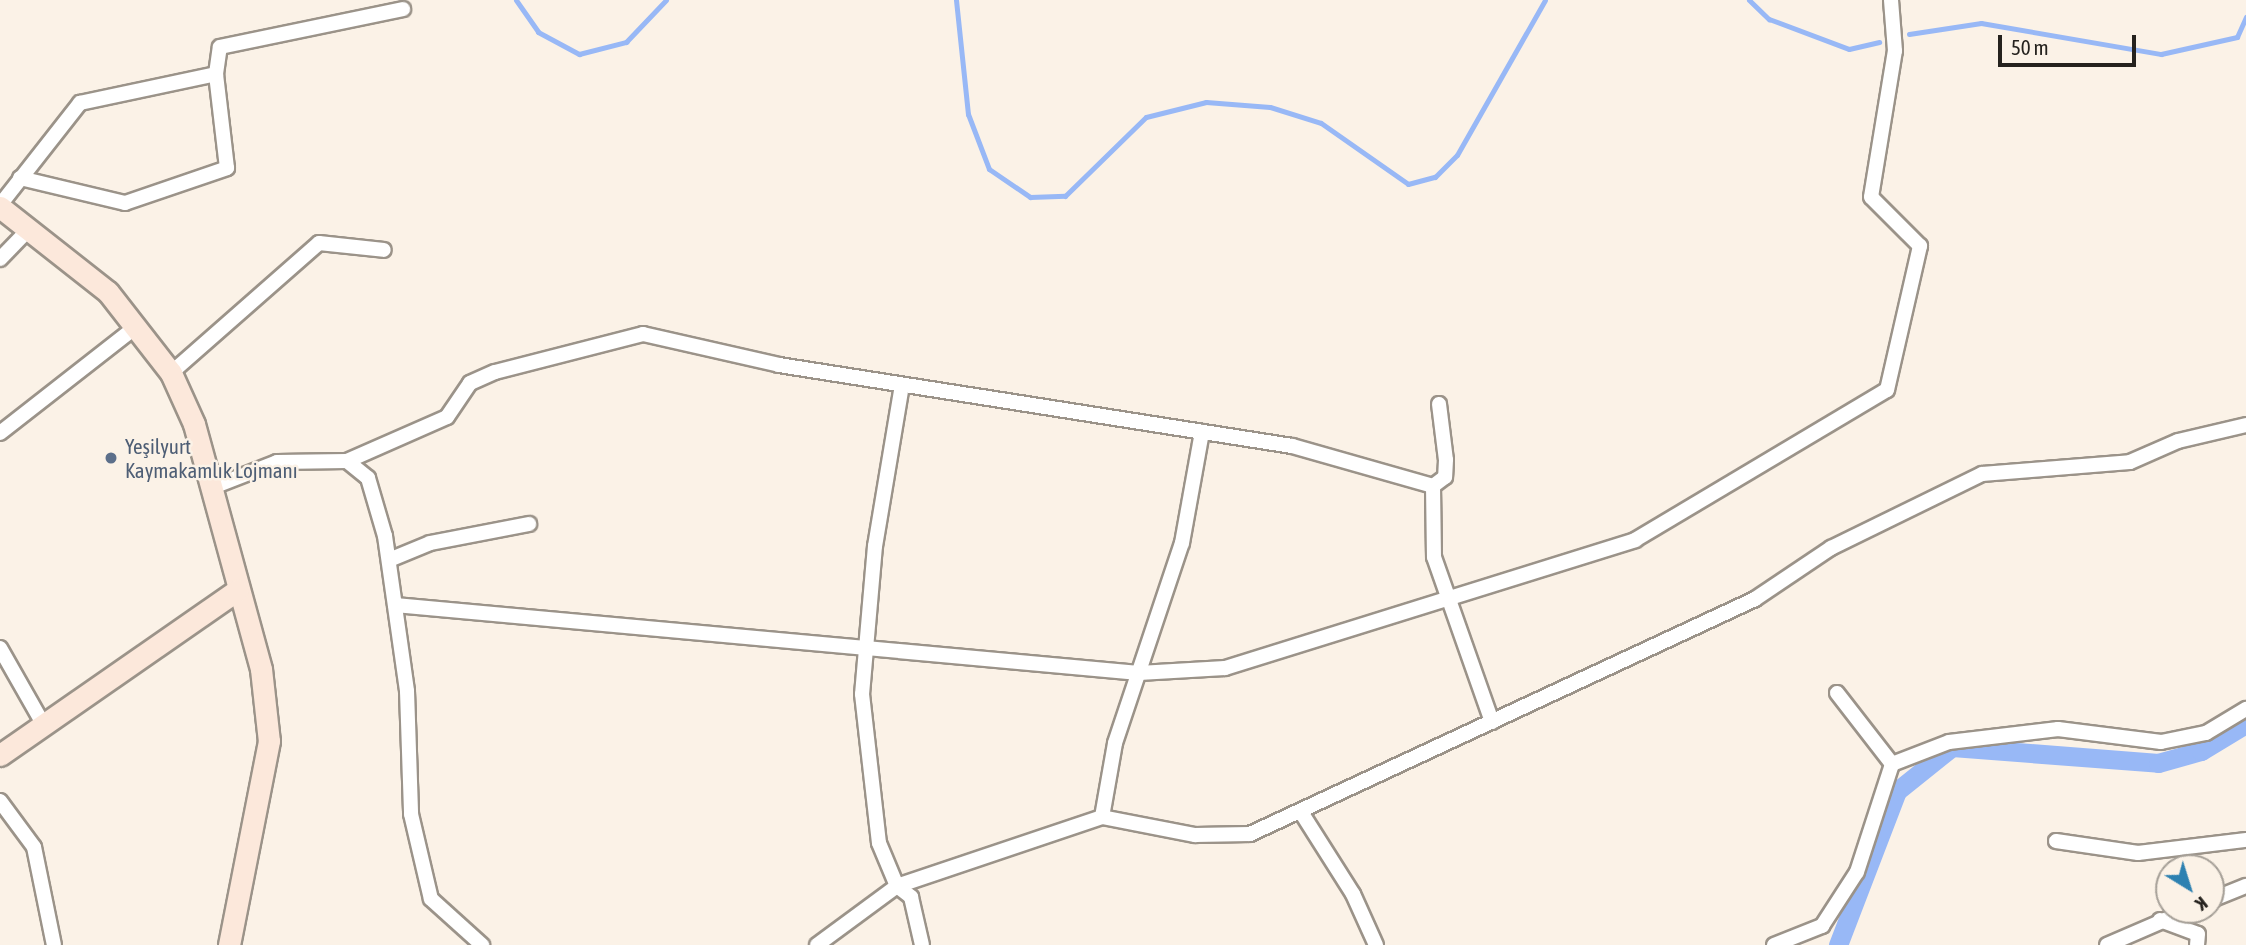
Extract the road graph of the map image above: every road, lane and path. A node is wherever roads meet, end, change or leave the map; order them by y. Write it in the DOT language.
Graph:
graph roads {
  1 [pos="1891,0"];
  2 [pos="403,9"];
  3 [pos="216,74"];
  4 [pos="20,178"];
  5 [pos="0,206"];
  6 [pos="30,228"];
  7 [pos="384,250"];
  8 [pos="0,259"];
  9 [pos="137,326"];
  10 [pos="171,373"];
  11 [pos="902,385"];
  12 [pos="1439,404"];
  13 [pos="2246,425"];
  14 [pos="1202,432"];
  15 [pos="0,433"];
  16 [pos="347,461"];
  17 [pos="213,486"];
  18 [pos="1433,486"];
  19 [pos="529,524"];
  20 [pos="389,560"];
  21 [pos="237,590"];
  22 [pos="1444,596"];
  23 [pos="395,605"];
  24 [pos="867,645"];
  25 [pos="0,648"];
  26 [pos="1139,673"];
  27 [pos="1837,693"];
  28 [pos="2246,709"];
  29 [pos="42,722"];
  30 [pos="1492,722"];
  31 [pos="0,755"];
  32 [pos="1892,764"];
  33 [pos="0,802"];
  34 [pos="1301,812"];
  35 [pos="1101,817"];
  36 [pos="2246,840"];
  37 [pos="2056,841"];
  38 [pos="897,886"];
  39 [pos="2246,886"];
  40 [pos="2225,894"];
  41 [pos="2155,922"];
  42 [pos="2171,924"];
  43 [pos="54,945"];
  44 [pos="229,945"];
  45 [pos="482,945"];
  46 [pos="817,945"];
  47 [pos="922,945"];
  48 [pos="1376,945"];
  49 [pos="1774,945"];
  50 [pos="2106,945"];
  51 [pos="2197,945"];
  1 -- 22 [label="street"];
  2 -- 3 [label="street"];
  3 -- 4 [label="street"];
  3 -- 4 [label="street"];
  4 -- 5 [label="street"];
  5 -- 6 [label="main road"];
  6 -- 8 [label="street"];
  6 -- 9 [label="main road"];
  7 -- 10 [label="street"];
  9 -- 10 [label="main road"];
  9 -- 15 [label="street"];
  10 -- 17 [label="main road"];
  11 -- 14 [label="street"];
  11 -- 16 [label="street"];
  11 -- 24 [label="street"];
  12 -- 18 [label="street"];
  13 -- 30 [label="street"];
  14 -- 18 [label="street"];
  14 -- 26 [label="street"];
  16 -- 17 [label="street"];
  16 -- 20 [label="street"];
  17 -- 21 [label="main road"];
  18 -- 22 [label="street"];
  19 -- 20 [label="street"];
  20 -- 23 [label="street"];
  21 -- 29 [label="main road"];
  21 -- 44 [label="main road"];
  22 -- 26 [label="street"];
  22 -- 30 [label="street"];
  23 -- 24 [label="street"];
  23 -- 45 [label="street"];
  24 -- 26 [label="street"];
  24 -- 38 [label="street"];
  25 -- 29 [label="street"];
  26 -- 35 [label="street"];
  27 -- 32 [label="street"];
  28 -- 32 [label="street"];
  29 -- 31 [label="main road"];
  30 -- 34 [label="street"];
  32 -- 49 [label="street"];
  33 -- 43 [label="street"];
  34 -- 35 [label="street"];
  34 -- 48 [label="street"];
  35 -- 38 [label="street"];
  36 -- 37 [label="street"];
  38 -- 46 [label="street"];
  38 -- 47 [label="street"];
  39 -- 40 [label="street"];
  41 -- 50 [label="street"];
  42 -- 51 [label="street"];
}
